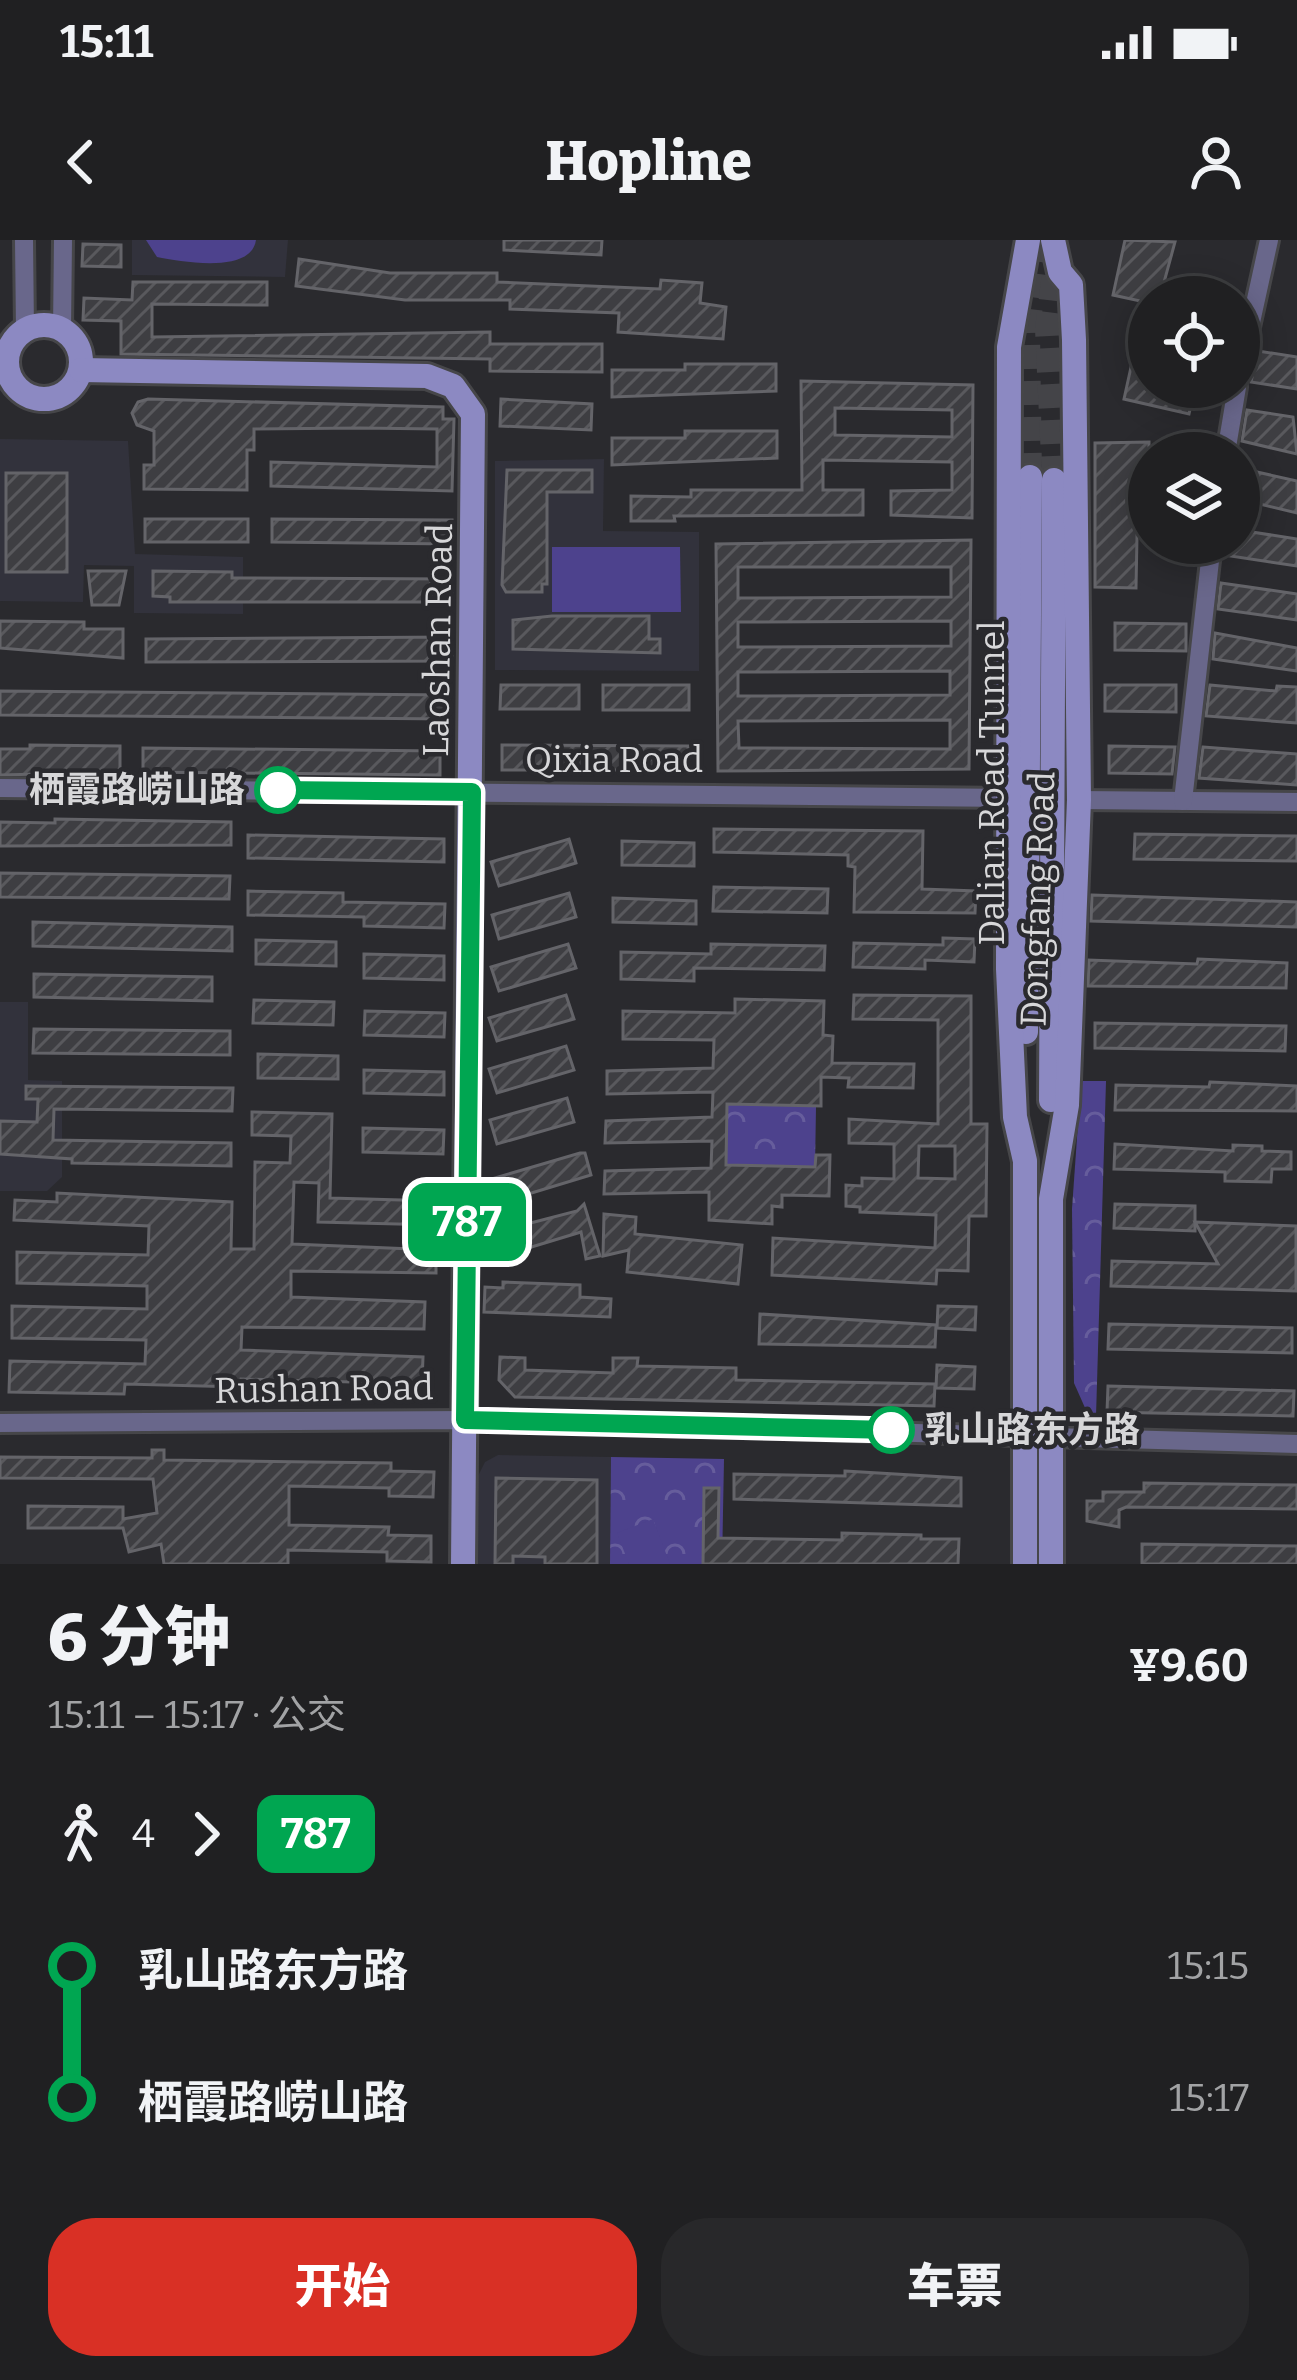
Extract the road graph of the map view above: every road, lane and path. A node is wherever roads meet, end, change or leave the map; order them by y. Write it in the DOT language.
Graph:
graph roads {
  1 [pos="25,240"];
  2 [pos="63,240"];
  3 [pos="1028,240"];
  4 [pos="1053,240"];
  5 [pos="1268,240"];
  6 [pos="1260,278"];
  7 [pos="25,330"];
  8 [pos="62,330"];
  9 [pos="3,365"];
  10 [pos="81,370"];
  11 [pos="1210,564"];
  12 [pos="0,788"];
  13 [pos="472,792"];
  14 [pos="1012,798"];
  15 [pos="1078,800"];
  16 [pos="1183,801"];
  17 [pos="1297,802"];
  18 [pos="1025,1161"];
  19 [pos="1051,1199"];
  20 [pos="465,1420"];
  21 [pos="0,1423"];
  22 [pos="1040,1436"];
  23 [pos="1297,1444"];
  24 [pos="463,1564"];
  25 [pos="1025,1564"];
  26 [pos="1051,1564"];
  1 -- 7 [label="street"];
  2 -- 8 [label="street"];
  3 -- 14 [label="main road, Dongfang Road"];
  4 -- 15 [label="main road, Dongfang Road"];
  5 -- 6 [label="street"];
  7 -- 8 [label="main road"];
  7 -- 9 [label="main road"];
  8 -- 10 [label="main road"];
  9 -- 10 [label="main road"];
  10 -- 13 [label="main road, Laoshan Road"];
  11 -- 16 [label="street"];
  12 -- 13 [label="street, Qixia Road"];
  13 -- 14 [label="street, Qixia Road"];
  13 -- 20 [label="main road, Laoshan Road"];
  14 -- 18 [label="main road, Dongfang Road"];
  15 -- 16 [label="street"];
  15 -- 19 [label="main road, Dongfang Road"];
  16 -- 17 [label="street"];
  18 -- 19 [label="main road, Dalian Road Tunnel"];
  18 -- 22 [label="main road, Dongfang Road"];
  19 -- 22 [label="main road, Dongfang Road"];
  20 -- 21 [label="street, Rushan Road"];
  20 -- 22 [label="street, Rushan Road"];
  20 -- 24 [label="main road, Laoshan Road"];
  22 -- 23 [label="street, Rushan Road"];
  22 -- 25 [label="main road, Dongfang Road"];
  22 -- 26 [label="main road, Dongfang Road"];
}
